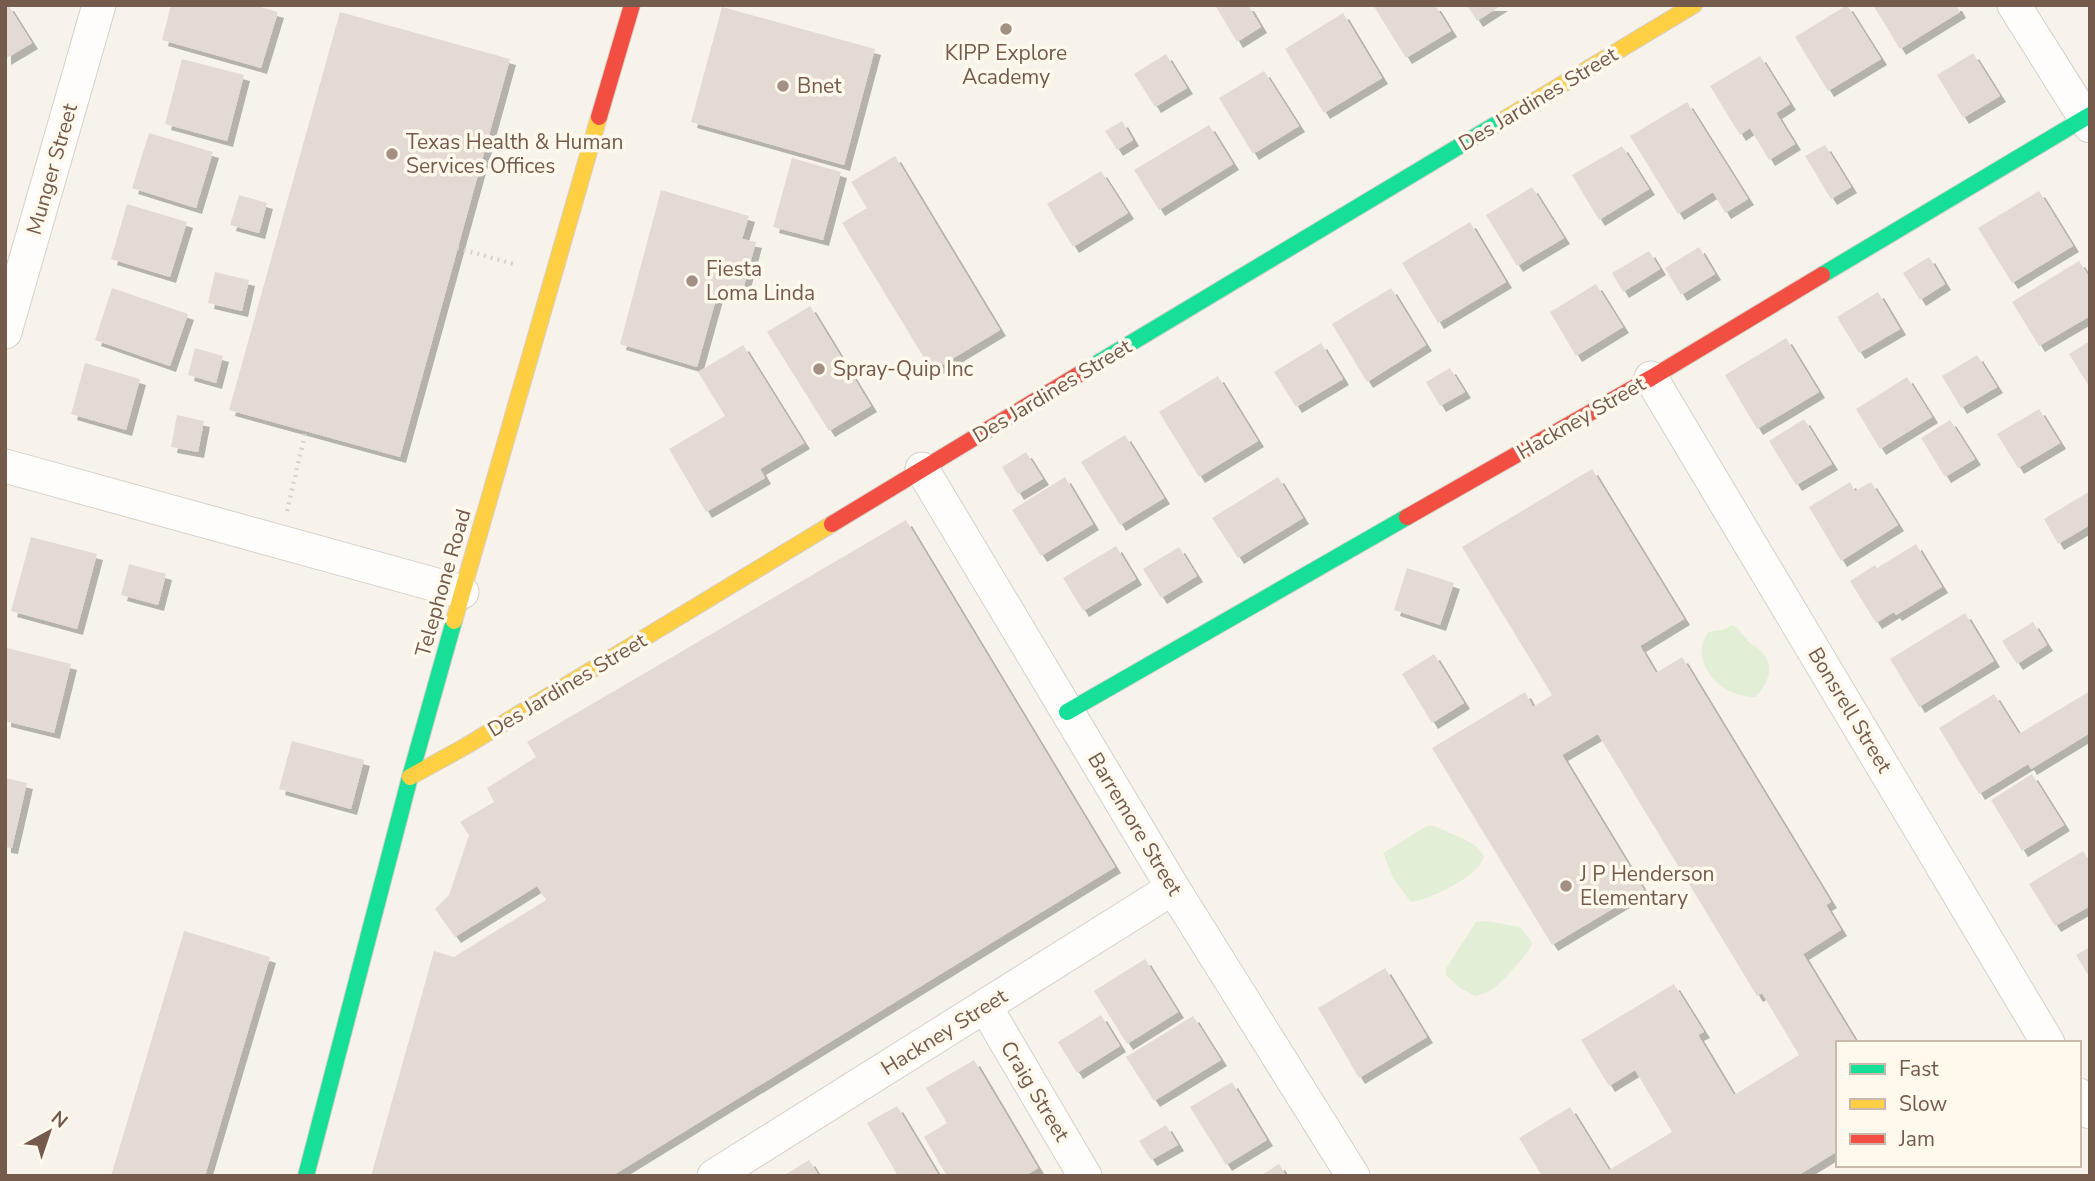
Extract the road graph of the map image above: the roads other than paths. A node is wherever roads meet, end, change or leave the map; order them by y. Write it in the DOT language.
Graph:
graph roads {
  1 [pos="99,5"];
  2 [pos="632,5"];
  3 [pos="1695,5"];
  4 [pos="2014,5"];
  5 [pos="2088,120"];
  6 [pos="5,332"];
  7 [pos="1651,378"];
  8 [pos="5,466"];
  9 [pos="922,469"];
  10 [pos="462,592"];
  11 [pos="1067,712"];
  12 [pos="410,777"];
  13 [pos="1173,888"];
  14 [pos="985,1006"];
  15 [pos="2047,1041"];
  16 [pos="306,1176"];
  17 [pos="714,1176"];
  18 [pos="1084,1176"];
  19 [pos="1353,1176"];
  1 -- 6 [label="street, Munger Street"];
  2 -- 10 [label="street, Telephone Road"];
  3 -- 9 [label="street, Des Jardines Street"];
  4 -- 5 [label="street"];
  5 -- 7 [label="street, Hackney Street"];
  7 -- 11 [label="street, Hackney Street"];
  7 -- 15 [label="street, Bonsrell Street"];
  8 -- 10 [label="street"];
  9 -- 11 [label="street, Barremore Street"];
  9 -- 12 [label="street, Des Jardines Street"];
  10 -- 12 [label="street, Telephone Road"];
  11 -- 13 [label="street, Barremore Street"];
  12 -- 16 [label="street, Telephone Road"];
  13 -- 14 [label="street, Hackney Street"];
  13 -- 19 [label="street, Barremore Street"];
  14 -- 17 [label="street, Hackney Street"];
  14 -- 18 [label="street, Craig Street"];
}
